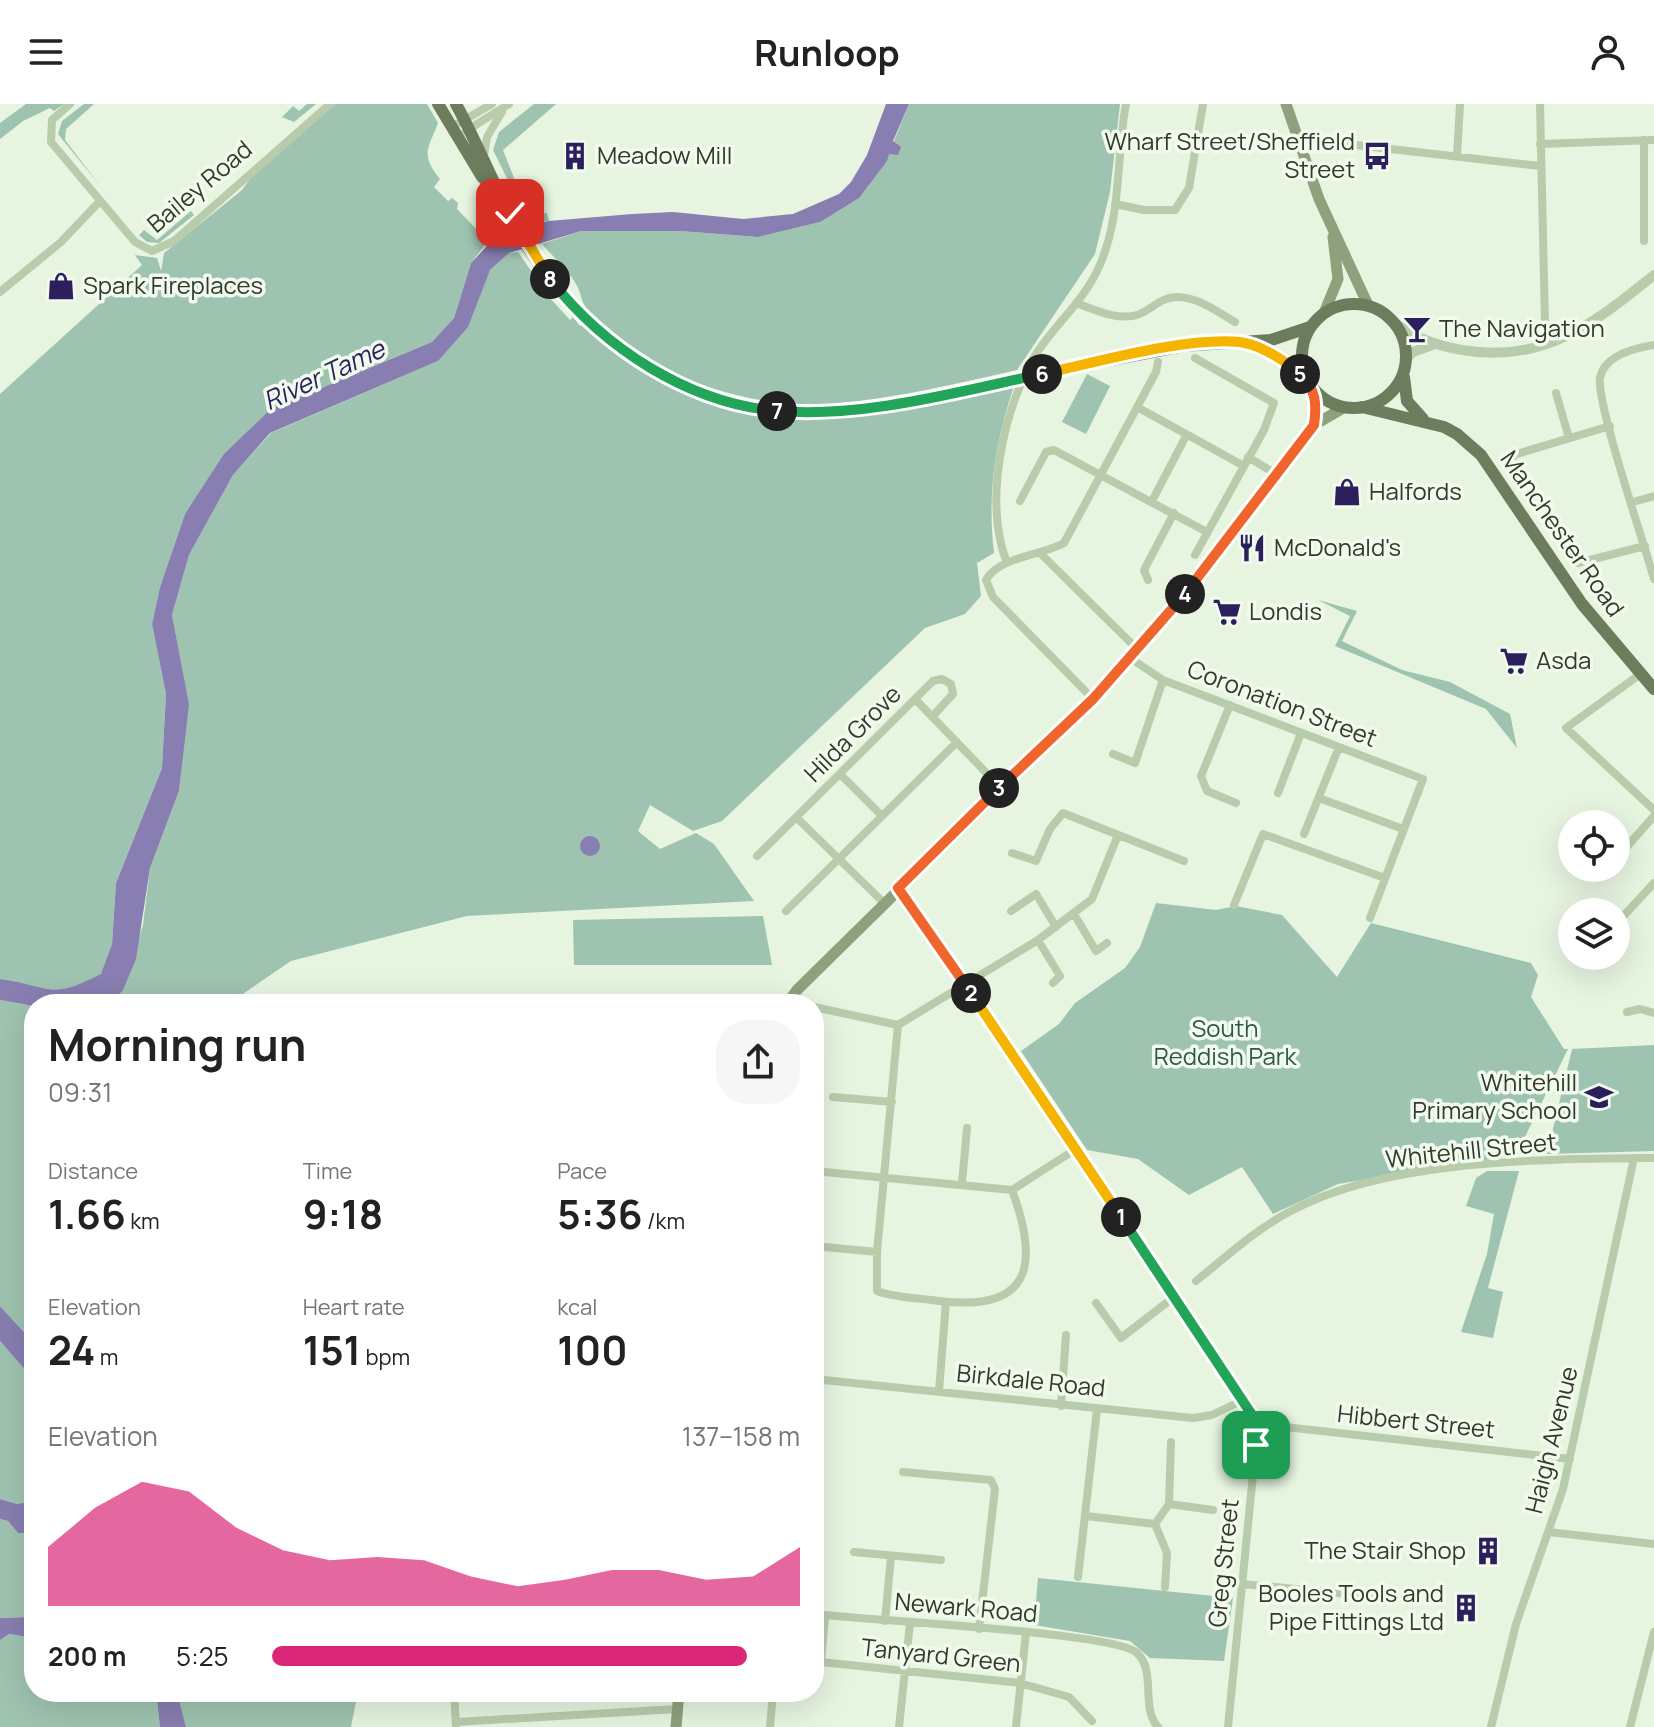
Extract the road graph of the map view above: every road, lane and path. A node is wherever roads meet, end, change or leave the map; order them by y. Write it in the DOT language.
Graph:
graph roads {
  1 [pos="70,104"];
  2 [pos="330,104"];
  3 [pos="438,104"];
  4 [pos="456,104"];
  5 [pos="492,104"];
  6 [pos="1126,104"];
  7 [pos="1203,104"];
  8 [pos="1286,104"];
  9 [pos="1460,104"];
  10 [pos="1540,104"];
  11 [pos="507,106"];
  12 [pos="467,124"];
  13 [pos="454,132"];
  14 [pos="1644,140"];
  15 [pos="1654,140"];
  16 [pos="1540,144"];
  17 [pos="1300,147"];
  18 [pos="484,156"];
  19 [pos="1457,156"];
  20 [pos="1540,166"];
  21 [pos="497,190"];
  22 [pos="1649,200"];
  23 [pos="100,201"];
  24 [pos="1115,204"];
  25 [pos="1329,218"];
  26 [pos="1644,241"];
  27 [pos="1654,275"];
  28 [pos="0,292"];
  29 [pos="1076,303"];
  30 [pos="1368,305"];
  31 [pos="1324,313"];
  32 [pos="1235,322"];
  33 [pos="1395,323"];
  34 [pos="1545,323"];
  35 [pos="1310,327"];
  36 [pos="1241,342"];
  37 [pos="1435,344"];
  38 [pos="1654,345"];
  39 [pos="1195,358"];
  40 [pos="1158,362"];
  41 [pos="1405,366"];
  42 [pos="1311,384"];
  43 [pos="1556,393"];
  44 [pos="1137,407"];
  45 [pos="1345,407"];
  46 [pos="1362,407"];
  47 [pos="1423,419"];
  48 [pos="1314,425"];
  49 [pos="1610,426"];
  50 [pos="1186,436"];
  51 [pos="1569,438"];
  52 [pos="1246,462"];
  53 [pos="1100,474"];
  54 [pos="1276,474"];
  55 [pos="1523,475"];
  56 [pos="1654,496"];
  57 [pos="1020,501"];
  58 [pos="1152,501"];
  59 [pos="1633,502"];
  60 [pos="1174,513"];
  61 [pos="1205,531"];
  62 [pos="1645,546"];
  63 [pos="1040,553"];
  64 [pos="1195,555"];
  65 [pos="1007,563"];
  66 [pos="1578,563"];
  67 [pos="1654,578"];
  68 [pos="1148,580"];
  69 [pos="1134,654"];
  70 [pos="1639,675"];
  71 [pos="1163,680"];
  72 [pos="1654,689"];
  73 [pos="915,699"];
  74 [pos="1093,699"];
  75 [pos="1230,705"];
  76 [pos="932,717"];
  77 [pos="1301,733"];
  78 [pos="957,742"];
  79 [pos="1339,747"];
  80 [pos="1113,754"];
  81 [pos="840,774"];
  82 [pos="1000,787"];
  83 [pos="1278,793"];
  84 [pos="1319,798"];
  85 [pos="1236,803"];
  86 [pos="1654,813"];
  87 [pos="882,816"];
  88 [pos="797,818"];
  89 [pos="1403,829"];
  90 [pos="1304,834"];
  91 [pos="1118,835"];
  92 [pos="1630,842"];
  93 [pos="1012,853"];
  94 [pos="757,856"];
  95 [pos="839,859"];
  96 [pos="1184,861"];
  97 [pos="1385,878"];
  98 [pos="1654,883"];
  99 [pos="898,888"];
  100 [pos="884,903"];
  101 [pos="1234,905"];
  102 [pos="1630,909"];
  103 [pos="786,911"];
  104 [pos="1011,911"];
  105 [pos="1074,914"];
  106 [pos="1370,918"];
  107 [pos="1056,927"];
  108 [pos="1038,940"];
  109 [pos="1107,943"];
  110 [pos="1053,983"];
  111 [pos="965,984"];
  112 [pos="799,994"];
  113 [pos="824,1009"];
  114 [pos="1627,1012"];
  115 [pos="1654,1013"];
  116 [pos="898,1025"];
  117 [pos="833,1097"];
  118 [pos="892,1102"];
  119 [pos="967,1128"];
  120 [pos="1076,1149"];
  121 [pos="1634,1158"];
  122 [pos="1654,1158"];
  123 [pos="824,1172"];
  124 [pos="886,1177"];
  125 [pos="962,1183"];
  126 [pos="1012,1190"];
  127 [pos="824,1247"];
  128 [pos="877,1252"];
  129 [pos="1196,1281"];
  130 [pos="1174,1297"];
  131 [pos="946,1302"];
  132 [pos="1096,1303"];
  133 [pos="1066,1335"];
  134 [pos="824,1380"];
  135 [pos="939,1391"];
  136 [pos="1241,1401"];
  137 [pos="1061,1406"];
  138 [pos="1097,1409"];
  139 [pos="1258,1424"];
  140 [pos="1171,1442"];
  141 [pos="1570,1459"];
  142 [pos="903,1472"];
  143 [pos="1169,1504"];
  144 [pos="1213,1510"];
  145 [pos="1086,1516"];
  146 [pos="1155,1524"];
  147 [pos="1549,1532"];
  148 [pos="1654,1544"];
  149 [pos="854,1552"];
  150 [pos="891,1556"];
  151 [pos="941,1560"];
  152 [pos="1078,1577"];
  153 [pos="1242,1584"];
  154 [pos="1165,1587"];
  155 [pos="1370,1596"];
  156 [pos="825,1616"];
  157 [pos="885,1621"];
  158 [pos="910,1623"];
  159 [pos="824,1628"];
  160 [pos="979,1629"];
  161 [pos="1654,1632"];
  162 [pos="1026,1633"];
  163 [pos="824,1662"];
  164 [pos="905,1671"];
  165 [pos="1020,1683"];
  166 [pos="455,1702"];
  167 [pos="678,1702"];
  168 [pos="772,1702"];
  169 [pos="677,1709"];
  170 [pos="1092,1721"];
  171 [pos="456,1724"];
  172 [pos="676,1727"];
  173 [pos="770,1727"];
  174 [pos="899,1727"];
  175 [pos="1016,1727"];
  176 [pos="1158,1727"];
  177 [pos="1228,1727"];
  178 [pos="1491,1727"];
  179 [pos="1630,1727"];
  1 -- 23 [label="street, Bailey Road"];
  2 -- 23 [label="street, Bailey Road"];
  3 -- 13 [label="main road"];
  4 -- 12 [label="main road"];
  5 -- 12 [label="street"];
  6 -- 24 [label="street"];
  7 -- 24 [label="street"];
  8 -- 17 [label="main road"];
  9 -- 19 [label="street"];
  10 -- 16 [label="street"];
  11 -- 12 [label="street"];
  11 -- 18 [label="street"];
  12 -- 13 [label="street"];
  12 -- 18 [label="main road"];
  13 -- 21 [label="main road"];
  14 -- 15 [label="street"];
  14 -- 16 [label="street"];
  14 -- 22 [label="street"];
  16 -- 20 [label="street"];
  17 -- 19 [label="street"];
  17 -- 25 [label="main road"];
  18 -- 21 [label="main road"];
  19 -- 20 [label="street"];
  20 -- 34 [label="street"];
  21 -- 36 [label="main road, bridge"];
  22 -- 26 [label="street"];
  23 -- 28 [label="street"];
  24 -- 29 [label="street"];
  25 -- 30 [label="main road"];
  25 -- 31 [label="main road"];
  27 -- 37 [label="street"];
  29 -- 32 [label="street"];
  29 -- 65 [label="street"];
  30 -- 31 [label="main road"];
  30 -- 33 [label="main road"];
  31 -- 35 [label="main road"];
  33 -- 37 [label="street"];
  33 -- 41 [label="main road"];
  35 -- 36 [label="main road"];
  35 -- 42 [label="main road"];
  36 -- 42 [label="main road"];
  37 -- 41 [label="street"];
  38 -- 49 [label="street"];
  39 -- 52 [label="street"];
  40 -- 44 [label="street"];
  41 -- 46 [label="main road"];
  41 -- 47 [label="main road"];
  42 -- 45 [label="main road"];
  42 -- 48 [label="main road"];
  43 -- 51 [label="street"];
  44 -- 50 [label="street"];
  44 -- 53 [label="street"];
  45 -- 46 [label="main road"];
  45 -- 48 [label="main road"];
  46 -- 47 [label="main road, Manchester Road"];
  47 -- 70 [label="main road, Manchester Road"];
  48 -- 54 [label="main road"];
  49 -- 51 [label="street"];
  49 -- 59 [label="street"];
  50 -- 52 [label="street"];
  50 -- 58 [label="street"];
  51 -- 55 [label="street"];
  52 -- 54 [label="street"];
  52 -- 61 [label="street"];
  53 -- 57 [label="street"];
  53 -- 58 [label="street"];
  53 -- 63 [label="street"];
  54 -- 69 [label="main road"];
  56 -- 59 [label="street"];
  58 -- 60 [label="street"];
  59 -- 62 [label="street"];
  60 -- 61 [label="street"];
  60 -- 68 [label="street"];
  61 -- 64 [label="street"];
  62 -- 66 [label="street"];
  62 -- 67 [label="street"];
  63 -- 65 [label="street"];
  63 -- 69 [label="street, Coronation Street"];
  65 -- 74 [label="street"];
  69 -- 71 [label="street, Coronation Street"];
  69 -- 74 [label="main road"];
  70 -- 72 [label="main road, Manchester Road"];
  70 -- 86 [label="street"];
  71 -- 75 [label="street, Coronation Street"];
  71 -- 80 [label="street"];
  73 -- 76 [label="street"];
  73 -- 76 [label="street, Hilda Grove"];
  73 -- 81 [label="street, Hilda Grove"];
  74 -- 82 [label="main road"];
  75 -- 77 [label="street, Coronation Street"];
  75 -- 85 [label="street"];
  76 -- 78 [label="street"];
  77 -- 79 [label="street, Coronation Street"];
  77 -- 83 [label="street"];
  78 -- 82 [label="street"];
  78 -- 87 [label="street"];
  79 -- 84 [label="street"];
  79 -- 89 [label="street, Coronation Street"];
  81 -- 87 [label="street"];
  81 -- 88 [label="street, Hilda Grove"];
  82 -- 99 [label="main road"];
  84 -- 89 [label="street"];
  84 -- 90 [label="street"];
  86 -- 92 [label="street"];
  87 -- 95 [label="street"];
  88 -- 94 [label="street, Hilda Grove"];
  88 -- 95 [label="street"];
  89 -- 97 [label="street"];
  91 -- 93 [label="street"];
  91 -- 96 [label="street"];
  91 -- 105 [label="street"];
  95 -- 100 [label="street"];
  95 -- 103 [label="street"];
  97 -- 101 [label="street"];
  97 -- 106 [label="street"];
  98 -- 102 [label="street"];
  99 -- 100 [label="main road"];
  99 -- 111 [label="street"];
  100 -- 112 [label="main road"];
  104 -- 107 [label="street"];
  105 -- 107 [label="street"];
  105 -- 109 [label="street"];
  107 -- 108 [label="street"];
  108 -- 110 [label="street"];
  108 -- 111 [label="street"];
  111 -- 116 [label="street"];
  111 -- 120 [label="street"];
  113 -- 116 [label="street"];
  114 -- 115 [label="street"];
  116 -- 118 [label="street"];
  117 -- 118 [label="street"];
  118 -- 124 [label="street"];
  119 -- 125 [label="street"];
  120 -- 126 [label="street"];
  120 -- 130 [label="street"];
  121 -- 122 [label="street, Whitehill Street"];
  121 -- 129 [label="street, Whitehill Street"];
  121 -- 141 [label="street, Haigh Avenue"];
  123 -- 124 [label="street"];
  124 -- 125 [label="street"];
  124 -- 128 [label="street"];
  125 -- 126 [label="street"];
  126 -- 131 [label="street"];
  127 -- 128 [label="street"];
  128 -- 131 [label="street"];
  130 -- 132 [label="street"];
  130 -- 136 [label="street"];
  131 -- 135 [label="street"];
  133 -- 137 [label="street"];
  134 -- 135 [label="street, Birkdale Road"];
  135 -- 137 [label="street, Birkdale Road"];
  136 -- 138 [label="street, Birkdale Road"];
  136 -- 139 [label="street"];
  137 -- 138 [label="street, Birkdale Road"];
  138 -- 145 [label="street"];
  139 -- 141 [label="street, Hibbert Street"];
  139 -- 153 [label="street, Greg Street"];
  140 -- 143 [label="street"];
  141 -- 147 [label="street, Haigh Avenue"];
  142 -- 160 [label="street"];
  143 -- 144 [label="street"];
  143 -- 146 [label="street"];
  145 -- 146 [label="street"];
  145 -- 152 [label="street"];
  146 -- 154 [label="street"];
  147 -- 148 [label="street"];
  147 -- 178 [label="street, Haigh Avenue"];
  149 -- 150 [label="street"];
  150 -- 151 [label="street"];
  150 -- 157 [label="street"];
  153 -- 155 [label="street"];
  153 -- 177 [label="street, Greg Street"];
  156 -- 157 [label="street, Newark Road"];
  156 -- 159 [label="street, Tanyard Green"];
  157 -- 158 [label="street, Newark Road"];
  158 -- 160 [label="street, Newark Road"];
  158 -- 164 [label="street"];
  160 -- 162 [label="street, Newark Road"];
  161 -- 179 [label="street"];
  162 -- 165 [label="street"];
  162 -- 176 [label="street, Newark Road"];
  163 -- 164 [label="street, Tanyard Green"];
  164 -- 165 [label="street, Tanyard Green"];
  164 -- 174 [label="street"];
  165 -- 170 [label="street, Tanyard Green"];
  165 -- 175 [label="street"];
  166 -- 171 [label="street"];
  167 -- 169 [label="main road"];
  168 -- 173 [label="street"];
  169 -- 171 [label="street"];
  169 -- 172 [label="main road"];
}
